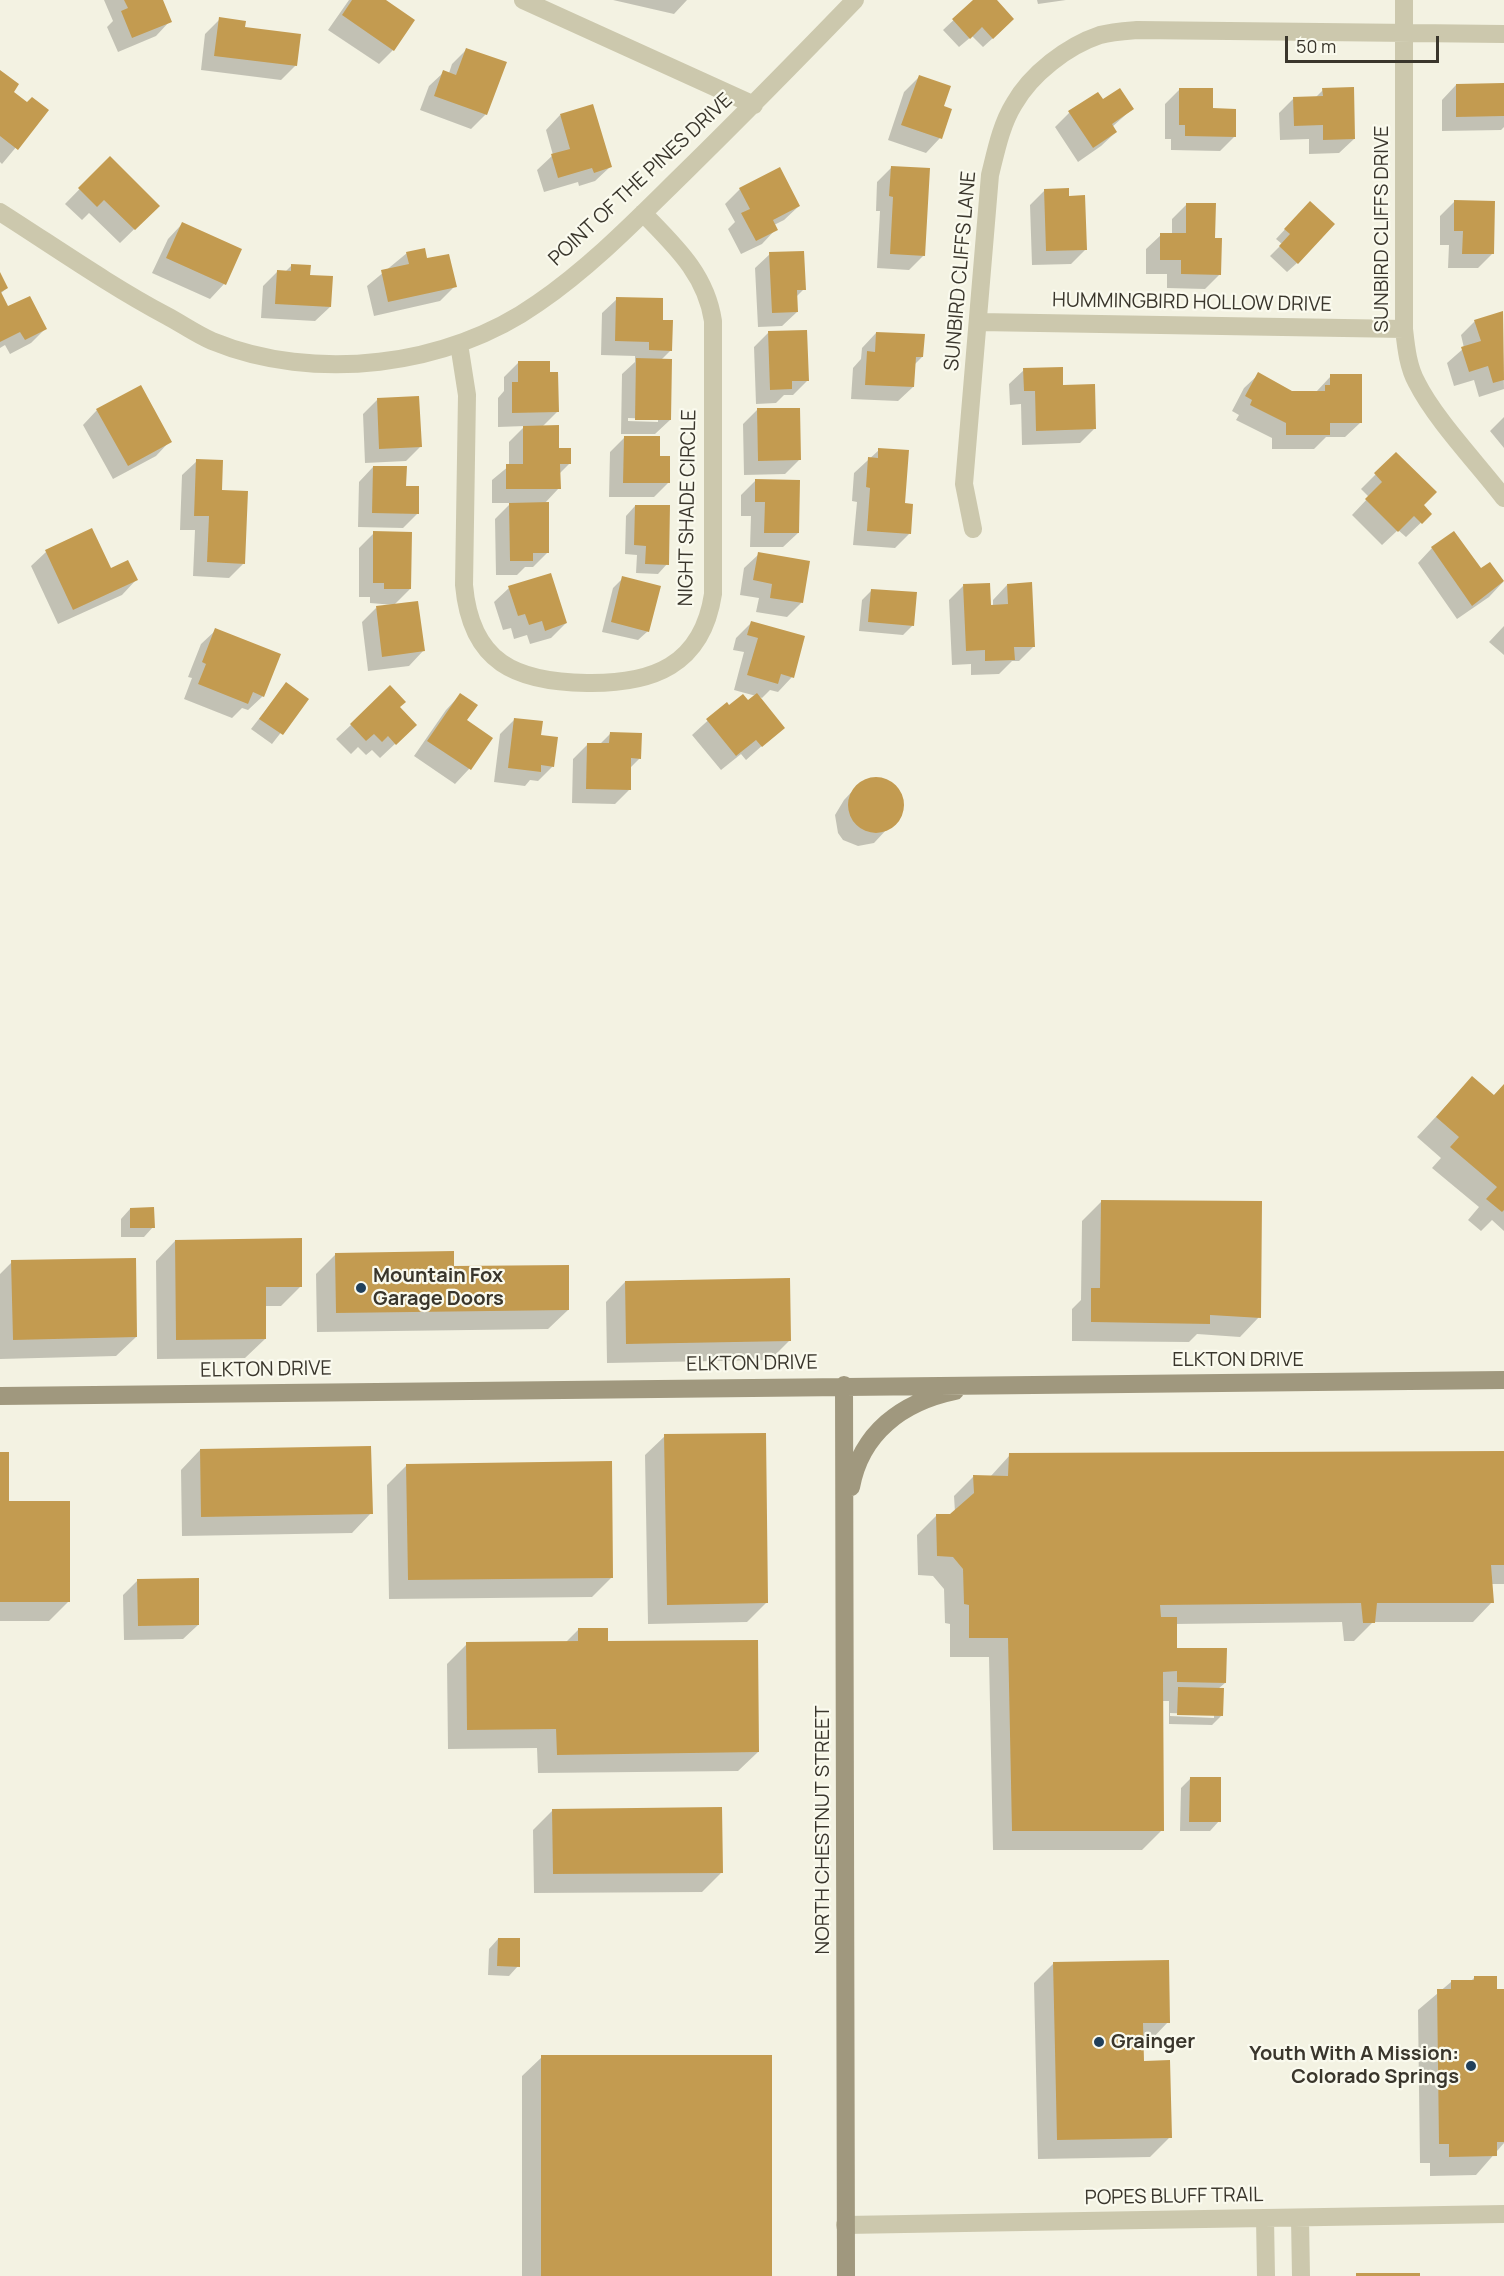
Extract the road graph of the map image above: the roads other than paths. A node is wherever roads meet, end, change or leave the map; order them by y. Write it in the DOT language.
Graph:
graph roads {
  1 [pos="523,0"];
  2 [pos="855,0"];
  3 [pos="1404,0"];
  4 [pos="1404,33"];
  5 [pos="1504,34"];
  6 [pos="754,105"];
  7 [pos="0,212"];
  8 [pos="643,213"];
  9 [pos="979,322"];
  10 [pos="1404,329"];
  11 [pos="459,344"];
  12 [pos="1504,498"];
  13 [pos="973,529"];
  14 [pos="1504,1380"];
  15 [pos="989,1384"];
  16 [pos="844,1385"];
  17 [pos="0,1396"];
  18 [pos="844,1528"];
  19 [pos="1504,2214"];
  20 [pos="1265,2218"];
  21 [pos="1300,2218"];
  22 [pos="846,2225"];
  23 [pos="846,2276"];
  24 [pos="1266,2276"];
  25 [pos="1301,2276"];
  1 -- 6 [label="street"];
  2 -- 6 [label="street, POINT OF THE PINES DRIVE"];
  3 -- 4 [label="street, SUNBIRD CLIFFS DRIVE"];
  4 -- 5 [label="street, SUNBIRD CLIFFS LANE"];
  4 -- 9 [label="street, SUNBIRD CLIFFS LANE"];
  4 -- 10 [label="street, SUNBIRD CLIFFS DRIVE"];
  6 -- 8 [label="street, POINT OF THE PINES DRIVE"];
  7 -- 11 [label="street, POINT OF THE PINES DRIVE"];
  8 -- 11 [label="street, POINT OF THE PINES DRIVE"];
  8 -- 11 [label="street, NIGHT SHADE CIRCLE"];
  9 -- 10 [label="street, HUMMINGBIRD HOLLOW DRIVE"];
  9 -- 13 [label="street, SUNBIRD CLIFFS LANE"];
  10 -- 12 [label="street, SUNBIRD CLIFFS DRIVE"];
  14 -- 15 [label="street, ELKTON DRIVE"];
  15 -- 16 [label="street, ELKTON DRIVE"];
  15 -- 18 [label="street"];
  16 -- 17 [label="street, ELKTON DRIVE"];
  16 -- 18 [label="street, NORTH CHESTNUT STREET"];
  18 -- 22 [label="street, NORTH CHESTNUT STREET"];
  19 -- 21 [label="street, POPES BLUFF TRAIL"];
  20 -- 21 [label="street, POPES BLUFF TRAIL"];
  20 -- 22 [label="street, POPES BLUFF TRAIL"];
  20 -- 24 [label="street"];
  21 -- 25 [label="street"];
  22 -- 23 [label="street, NORTH CHESTNUT STREET"];
}
